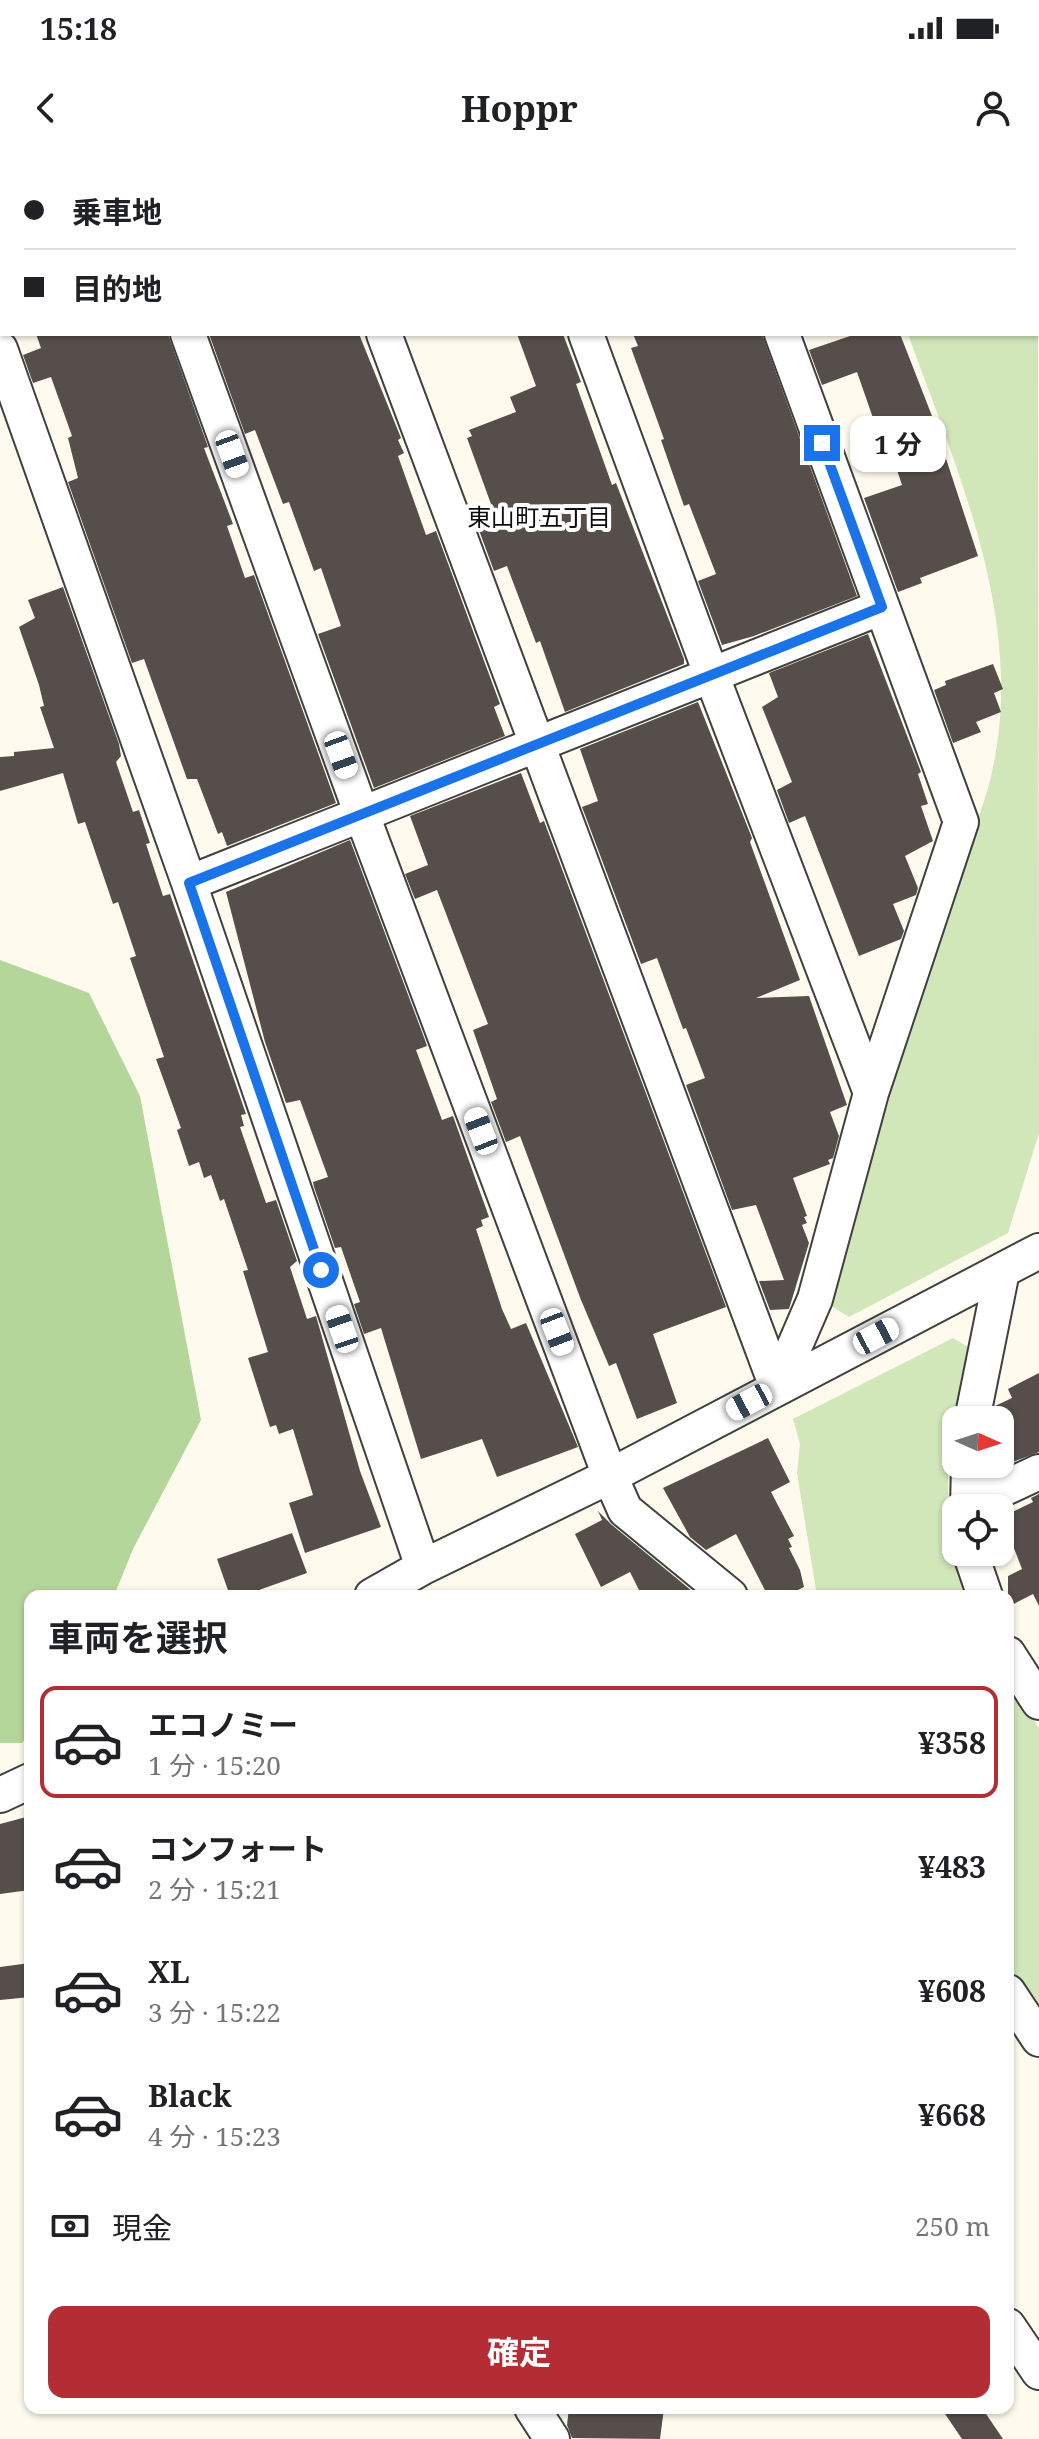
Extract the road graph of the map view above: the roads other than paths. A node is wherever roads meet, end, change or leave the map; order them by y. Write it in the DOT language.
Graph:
graph roads {
  1 [pos="189,336"];
  2 [pos="385,336"];
  3 [pos="587,336"];
  4 [pos="783,336"];
  5 [pos="0,349"];
  6 [pos="882,607"];
  7 [pos="711,674"];
  8 [pos="538,747"];
  9 [pos="362,815"];
  10 [pos="189,883"];
  11 [pos="871,1093"];
  12 [pos="1039,1251"];
  13 [pos="1002,1271"];
  14 [pos="777,1387"];
  15 [pos="975,1406"];
  16 [pos="1039,1472"];
  17 [pos="610,1476"];
  18 [pos="993,1494"];
  19 [pos="975,1566"];
  20 [pos="423,1567"];
  21 [pos="383,1590"];
  22 [pos="723,1590"];
  23 [pos="983,1590"];
  24 [pos="1014,1663"];
  25 [pos="1039,1702"];
  26 [pos="24,1784"];
  27 [pos="0,1795"];
  28 [pos="1014,2001"];
  29 [pos="1039,2039"];
  30 [pos="1014,2335"];
  31 [pos="1039,2371"];
  32 [pos="536,2414"];
  33 [pos="552,2439"];
  1 -- 9 [label="street"];
  2 -- 8 [label="street"];
  3 -- 7 [label="street"];
  4 -- 6 [label="street"];
  5 -- 10 [label="street"];
  6 -- 7 [label="street"];
  6 -- 11 [label="street"];
  7 -- 8 [label="street"];
  7 -- 11 [label="street"];
  8 -- 9 [label="street"];
  8 -- 14 [label="street"];
  9 -- 10 [label="street"];
  9 -- 17 [label="street"];
  10 -- 20 [label="street"];
  11 -- 14 [label="street"];
  12 -- 13 [label="street"];
  13 -- 14 [label="street"];
  13 -- 15 [label="street"];
  14 -- 17 [label="street"];
  16 -- 18 [label="street"];
  17 -- 20 [label="street"];
  17 -- 22 [label="street"];
  19 -- 23 [label="street"];
  20 -- 21 [label="street"];
  24 -- 25 [label="street"];
  26 -- 27 [label="street"];
  28 -- 29 [label="street"];
  30 -- 31 [label="street"];
  32 -- 33 [label="street"];
}
